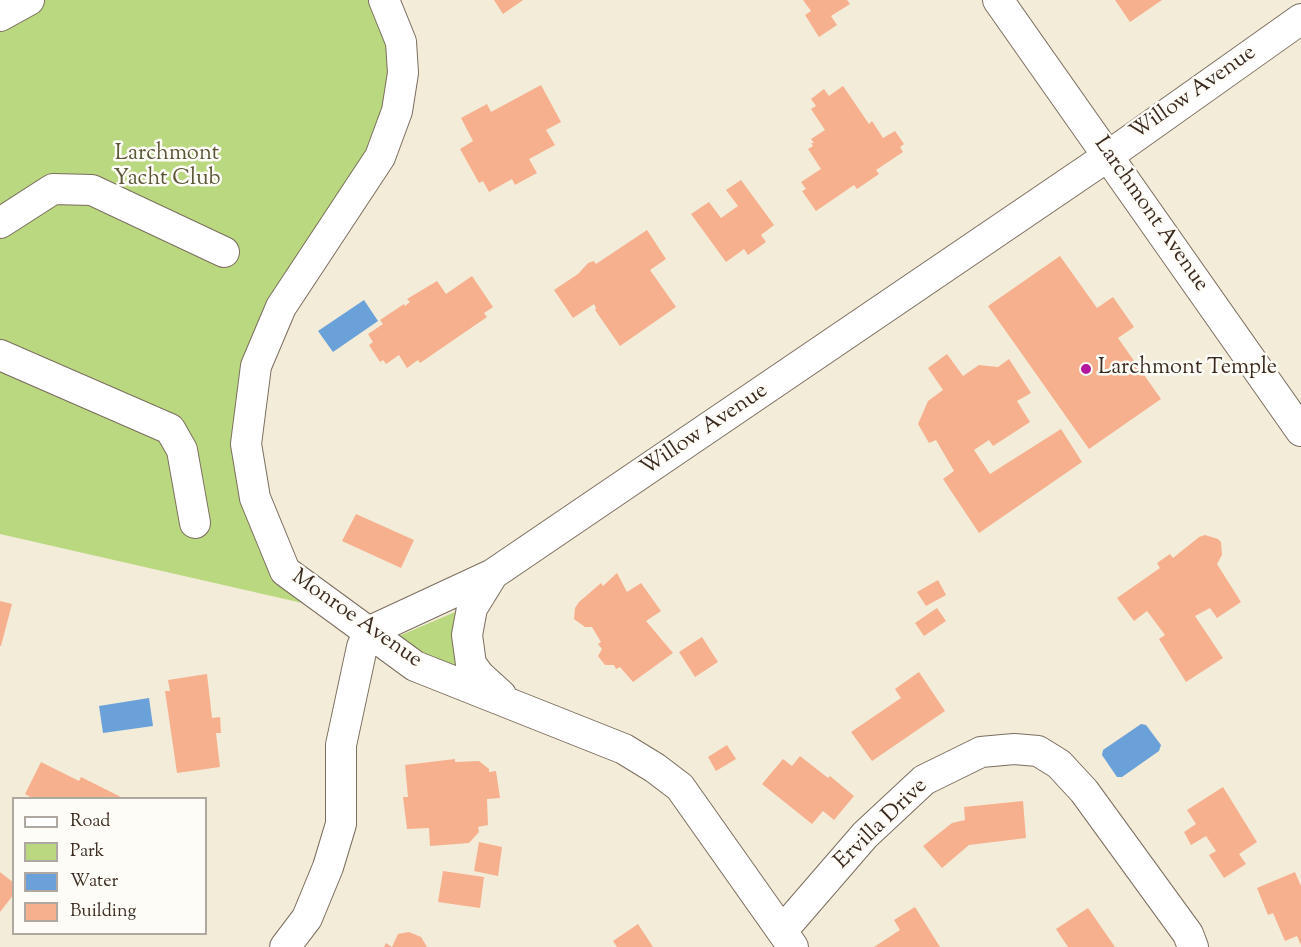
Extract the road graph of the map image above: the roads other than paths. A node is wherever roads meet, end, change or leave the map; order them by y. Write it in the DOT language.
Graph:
graph roads {
  1 [pos="29,0"];
  2 [pos="384,0"];
  3 [pos="998,0"];
  4 [pos="0,16"];
  5 [pos="1301,19"];
  6 [pos="1108,156"];
  7 [pos="0,223"];
  8 [pos="224,252"];
  9 [pos="0,355"];
  10 [pos="1301,431"];
  11 [pos="195,522"];
  12 [pos="493,574"];
  13 [pos="368,632"];
  14 [pos="510,703"];
  15 [pos="788,939"];
  16 [pos="285,947"];
  17 [pos="1193,947"];
  1 -- 4 [label="street"];
  2 -- 13 [label="street, Monroe Avenue"];
  3 -- 6 [label="street, Larchmont Avenue"];
  5 -- 6 [label="street, Willow Avenue"];
  6 -- 10 [label="street, Larchmont Avenue"];
  6 -- 12 [label="street, Willow Avenue"];
  7 -- 8 [label="street"];
  9 -- 11 [label="street"];
  12 -- 13 [label="street, Willow Avenue"];
  12 -- 14 [label="street"];
  13 -- 14 [label="street, Monroe Avenue"];
  13 -- 16 [label="street"];
  14 -- 15 [label="street, Monroe Avenue"];
  15 -- 17 [label="street, Ervilla Drive"];
}
